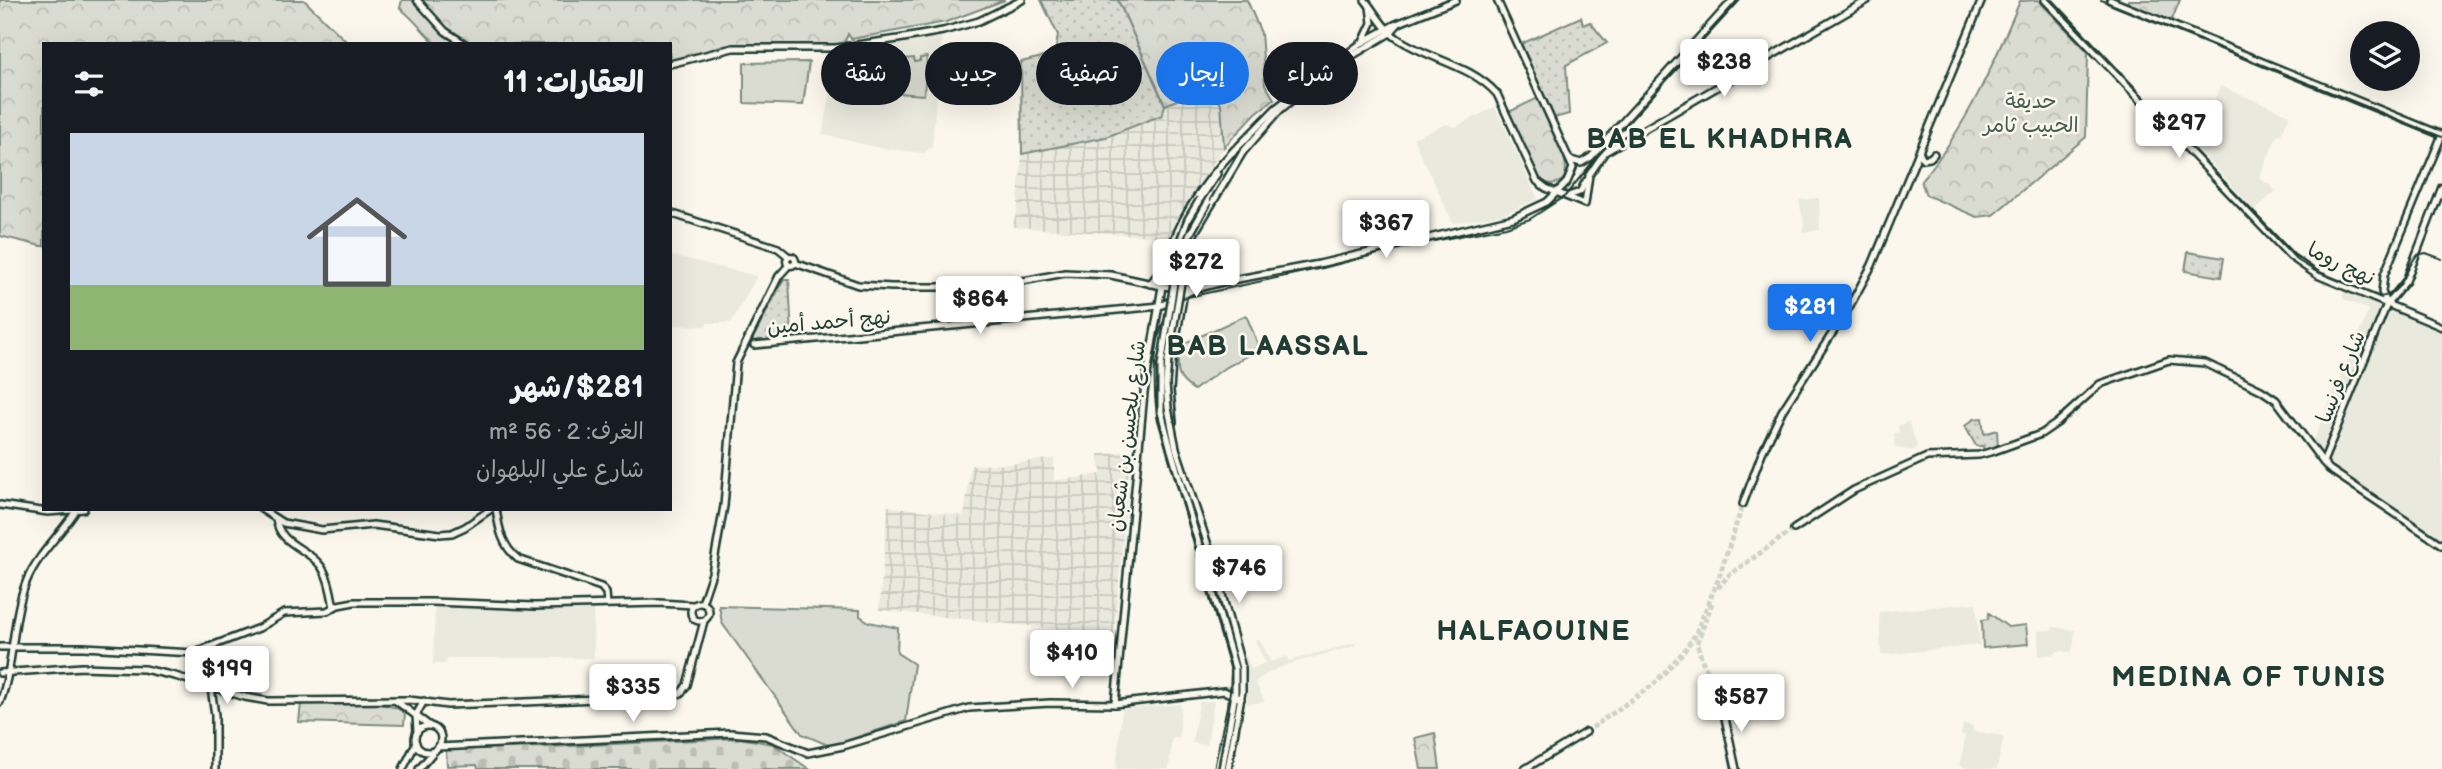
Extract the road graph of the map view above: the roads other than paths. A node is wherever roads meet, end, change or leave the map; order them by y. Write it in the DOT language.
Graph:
graph roads {
  1 [pos="417,0"];
  2 [pos="1022,0"];
  3 [pos="1456,0"];
  4 [pos="1497,0"];
  5 [pos="1733,0"];
  6 [pos="1868,0"];
  7 [pos="1982,0"];
  8 [pos="2045,0"];
  9 [pos="2110,0"];
  10 [pos="1367,2"];
  11 [pos="1388,31"];
  12 [pos="462,42"];
  13 [pos="1360,44"];
  14 [pos="672,63"];
  15 [pos="2442,135"];
  16 [pos="1235,149"];
  17 [pos="1919,151"];
  18 [pos="1243,152"];
  19 [pos="1934,155"];
  20 [pos="1570,159"];
  21 [pos="1589,176"];
  22 [pos="2442,187"];
  23 [pos="1558,192"];
  24 [pos="1565,195"];
  25 [pos="672,215"];
  26 [pos="1166,263"];
  27 [pos="792,264"];
  28 [pos="1150,284"];
  29 [pos="1162,286"];
  30 [pos="1184,291"];
  31 [pos="2387,304"];
  32 [pos="1160,306"];
  33 [pos="1837,327"];
  34 [pos="2442,327"];
  35 [pos="1830,337"];
  36 [pos="754,345"];
  37 [pos="1174,449"];
  38 [pos="1179,456"];
  39 [pos="2323,462"];
  40 [pos="1743,504"];
  41 [pos="0,505"];
  42 [pos="62,511"];
  43 [pos="76,511"];
  44 [pos="264,511"];
  45 [pos="491,511"];
  46 [pos="495,511"];
  47 [pos="276,519"];
  48 [pos="1794,529"];
  49 [pos="2442,545"];
  50 [pos="702,603"];
  51 [pos="607,604"];
  52 [pos="693,606"];
  53 [pos="334,607"];
  54 [pos="704,621"];
  55 [pos="0,647"];
  56 [pos="13,648"];
  57 [pos="198,651"];
  58 [pos="0,673"];
  59 [pos="10,674"];
  60 [pos="211,688"];
  61 [pos="1238,696"];
  62 [pos="395,700"];
  63 [pos="424,701"];
  64 [pos="0,702"];
  65 [pos="1115,704"];
  66 [pos="1722,704"];
  67 [pos="416,715"];
  68 [pos="430,726"];
  69 [pos="417,732"];
  70 [pos="1584,733"];
  71 [pos="441,740"];
  72 [pos="416,743"];
  73 [pos="450,745"];
  74 [pos="437,748"];
  75 [pos="215,769"];
  76 [pos="404,769"];
  77 [pos="419,769"];
  78 [pos="1222,769"];
  79 [pos="1228,769"];
  80 [pos="1525,769"];
  81 [pos="1736,769"];
  1 -- 12 [label="street"];
  2 -- 14 [label="street"];
  3 -- 11 [label="street"];
  4 -- 20 [label="street"];
  5 -- 20 [label="street"];
  6 -- 21 [label="street"];
  7 -- 17 [label="street"];
  8 -- 31 [label="street, نهج روما"];
  9 -- 15 [label="street"];
  10 -- 11 [label="street"];
  10 -- 13 [label="street"];
  11 -- 13 [label="street"];
  11 -- 18 [label="street"];
  11 -- 23 [label="street"];
  13 -- 16 [label="street"];
  15 -- 31 [label="street"];
  16 -- 26 [label="street, شارع بلحسن بن شعبان"];
  16 -- 37 [label="street, bridge"];
  17 -- 19 [label="street"];
  17 -- 33 [label="street"];
  18 -- 30 [label="street"];
  18 -- 37 [label="street, bridge"];
  20 -- 23 [label="street"];
  21 -- 24 [label="street"];
  21 -- 24 [label="street"];
  22 -- 31 [label="street"];
  23 -- 24 [label="street"];
  23 -- 30 [label="street, نهج أحمد أمين"];
  25 -- 27 [label="street"];
  26 -- 28 [label="street"];
  26 -- 29 [label="street, شارع بلحسن بن شعبان"];
  27 -- 28 [label="street"];
  27 -- 50 [label="street"];
  28 -- 29 [label="street"];
  29 -- 30 [label="street"];
  29 -- 32 [label="street, شارع بلحسن بن شعبان"];
  30 -- 32 [label="street, نهج أحمد أمين"];
  30 -- 38 [label="street"];
  31 -- 34 [label="street, نهج روما"];
  31 -- 39 [label="street, شارع فرنسا"];
  32 -- 36 [label="street, نهج أحمد أمين"];
  32 -- 65 [label="street, شارع بلحسن بن شعبان"];
  33 -- 35 [label="street"];
  33 -- 35 [label="street"];
  35 -- 40 [label="street"];
  37 -- 38 [label="street"];
  37 -- 61 [label="street"];
  38 -- 61 [label="street"];
  39 -- 48 [label="street"];
  39 -- 49 [label="street"];
  41 -- 42 [label="street"];
  43 -- 56 [label="street"];
  44 -- 47 [label="street"];
  45 -- 47 [label="street"];
  46 -- 51 [label="street"];
  47 -- 53 [label="street"];
  50 -- 52 [label="street"];
  50 -- 54 [label="street"];
  51 -- 52 [label="street"];
  51 -- 53 [label="street"];
  52 -- 54 [label="street"];
  53 -- 57 [label="street"];
  54 -- 63 [label="street"];
  55 -- 56 [label="street"];
  56 -- 57 [label="street"];
  56 -- 59 [label="street"];
  57 -- 60 [label="street"];
  58 -- 59 [label="street"];
  59 -- 60 [label="street"];
  59 -- 64 [label="street"];
  60 -- 62 [label="street"];
  60 -- 75 [label="street"];
  61 -- 65 [label="street"];
  61 -- 78 [label="street"];
  61 -- 79 [label="street"];
  62 -- 63 [label="street"];
  62 -- 67 [label="street"];
  63 -- 67 [label="street"];
  65 -- 73 [label="street"];
  66 -- 81 [label="street"];
  67 -- 68 [label="street"];
  67 -- 69 [label="street"];
  68 -- 69 [label="street"];
  68 -- 71 [label="street"];
  69 -- 72 [label="street"];
  70 -- 80 [label="street"];
  71 -- 73 [label="street"];
  71 -- 74 [label="street"];
  72 -- 74 [label="street"];
  72 -- 76 [label="street"];
  73 -- 74 [label="street"];
  74 -- 77 [label="street"];
}
